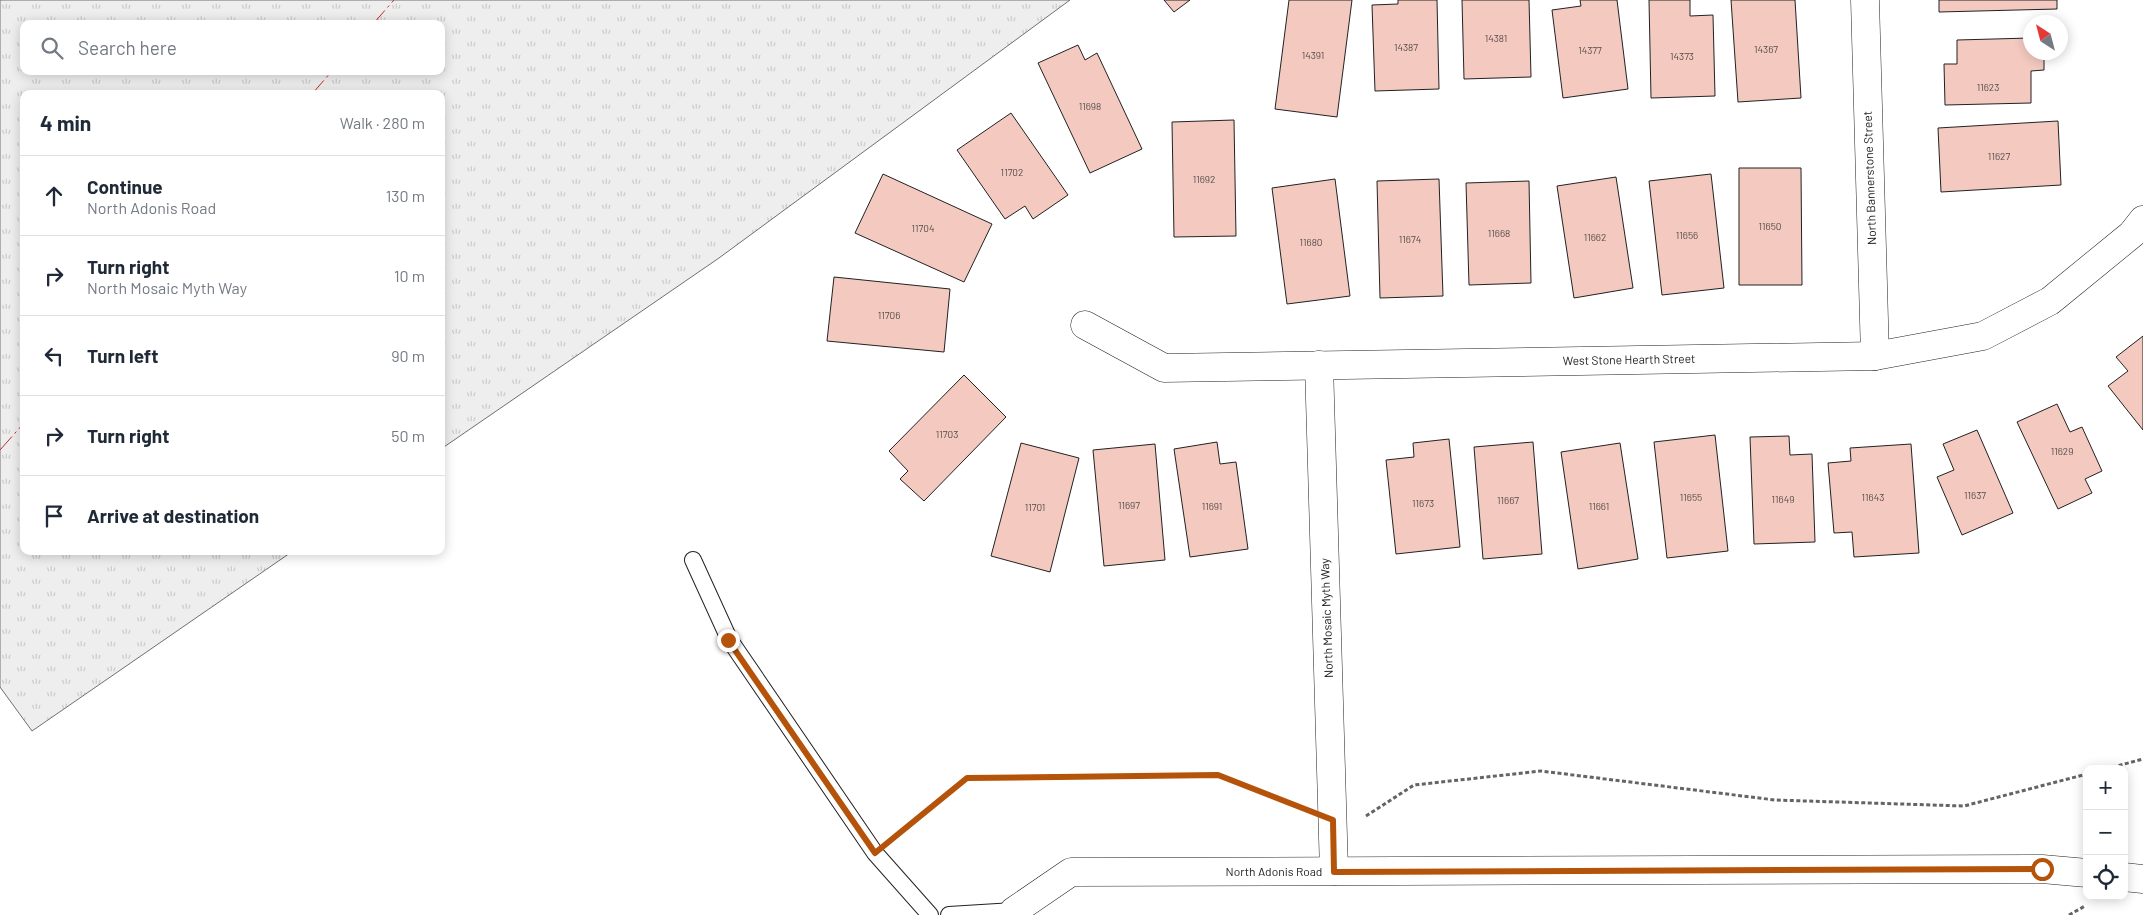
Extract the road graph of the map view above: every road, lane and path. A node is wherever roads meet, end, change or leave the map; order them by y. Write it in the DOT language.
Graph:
graph roads {
  1 [pos="1865,0"];
  2 [pos="2143,220"];
  3 [pos="1085,325"];
  4 [pos="1875,356"];
  5 [pos="1319,365"];
  6 [pos="693,560"];
  7 [pos="2143,759"];
  8 [pos="2121,765"];
  9 [pos="2083,775"];
  10 [pos="1333,820"];
  11 [pos="875,853"];
  12 [pos="1334,872"];
  13 [pos="2083,873"];
  14 [pos="2128,877"];
  15 [pos="2143,879"];
  16 [pos="1014,911"];
  17 [pos="930,915"];
  18 [pos="949,915"];
  1 -- 4 [label="street, North Bannerstone Street"];
  2 -- 4 [label="street, West Stone Hearth Street"];
  3 -- 5 [label="street, West Stone Hearth Street"];
  4 -- 5 [label="street, West Stone Hearth Street"];
  5 -- 10 [label="street, North Mosaic Myth Way"];
  6 -- 11 [label="lane"];
  7 -- 8 [label="path"];
  9 -- 10 [label="path"];
  10 -- 11 [label="path"];
  10 -- 12 [label="street, North Mosaic Myth Way"];
  11 -- 17 [label="lane"];
  12 -- 13 [label="street, North Adonis Road"];
  12 -- 16 [label="street, North Adonis Road"];
  14 -- 15 [label="street"];
  16 -- 18 [label="lane"];
}
